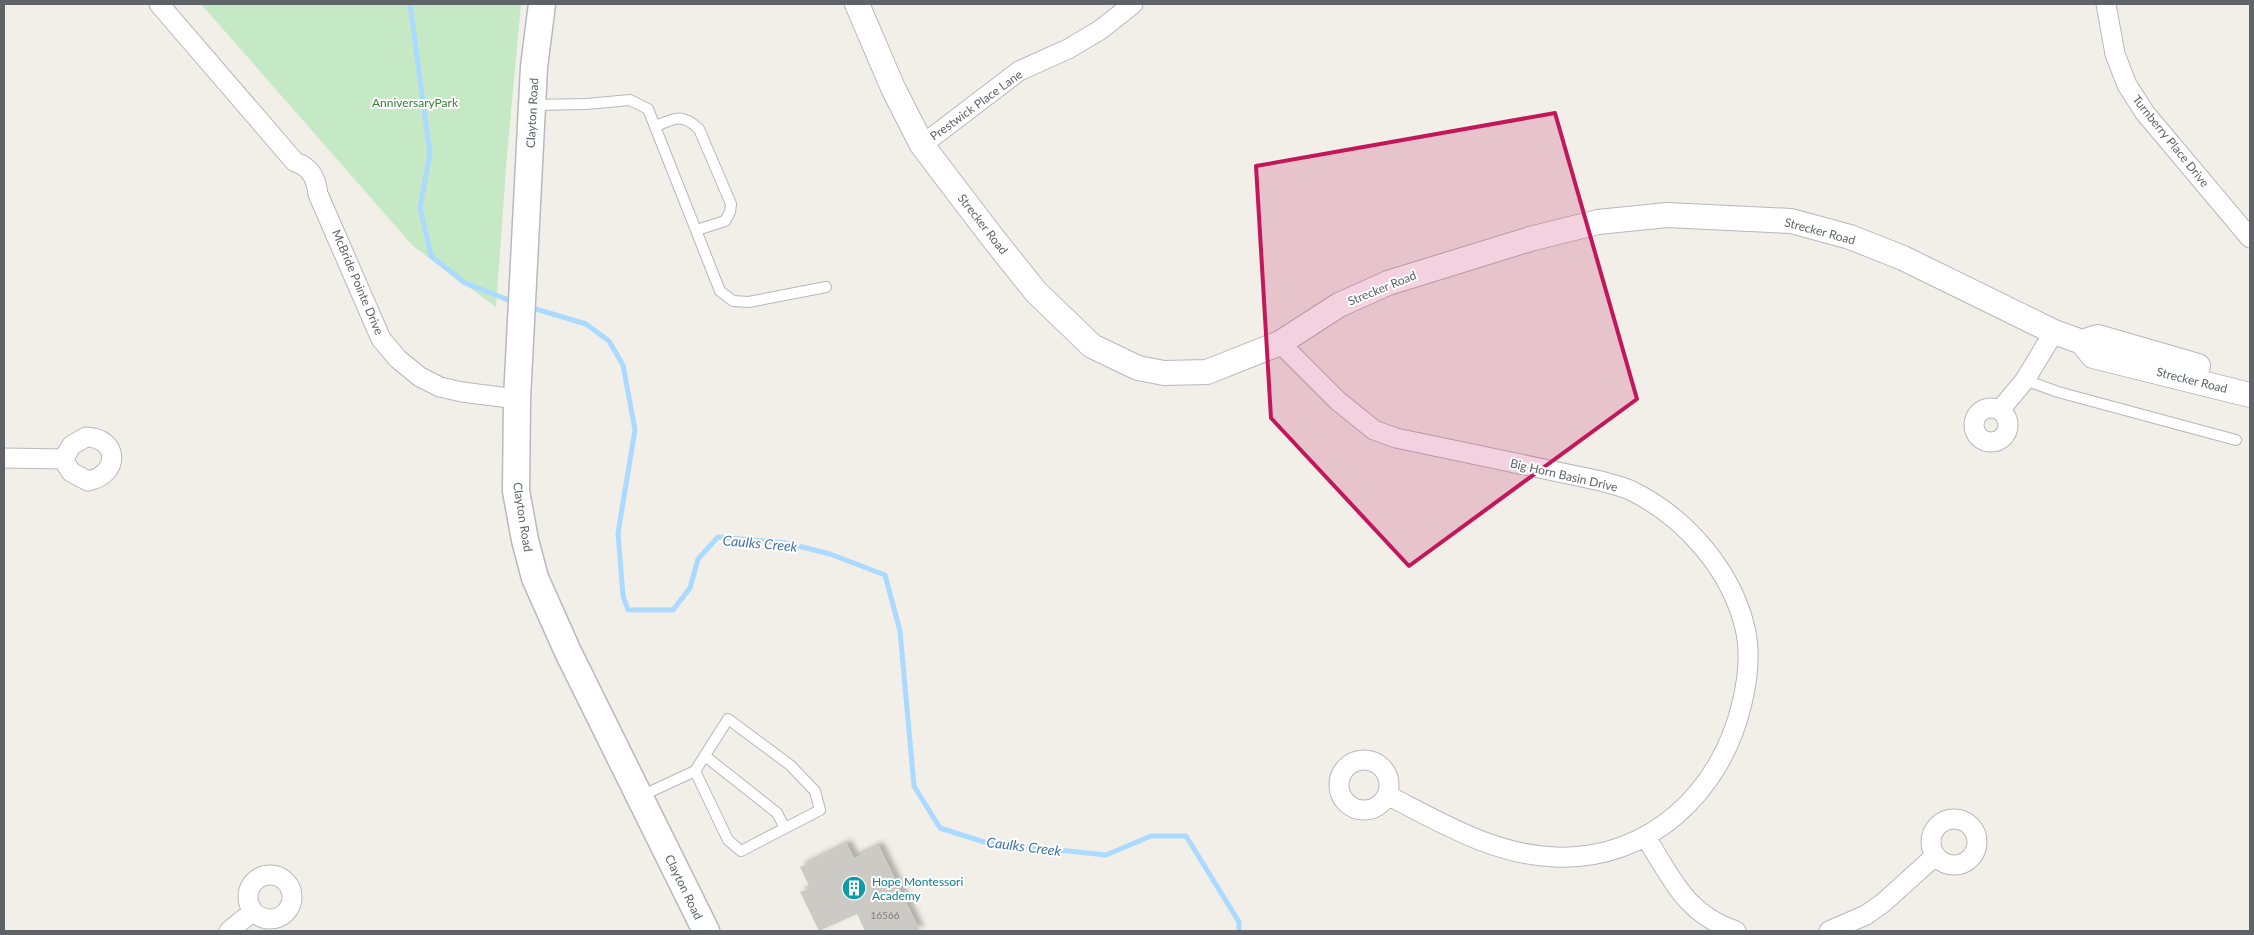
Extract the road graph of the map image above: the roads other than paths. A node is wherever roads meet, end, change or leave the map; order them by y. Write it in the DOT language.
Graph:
graph roads {
  1 [pos="159,4"];
  2 [pos="542,4"];
  3 [pos="857,4"];
  4 [pos="1133,4"];
  5 [pos="2106,4"];
  6 [pos="532,105"];
  7 [pos="656,126"];
  8 [pos="922,145"];
  9 [pos="697,230"];
  10 [pos="2250,238"];
  11 [pos="826,287"];
  12 [pos="2054,332"];
  13 [pos="2082,342"];
  14 [pos="1280,343"];
  15 [pos="2025,380"];
  16 [pos="2250,380"];
  17 [pos="2250,395"];
  18 [pos="517,399"];
  19 [pos="2000,410"];
  20 [pos="2236,440"];
  21 [pos="4,458"];
  22 [pos="63,459"];
  23 [pos="704,756"];
  24 [pos="695,771"];
  25 [pos="1387,795"];
  26 [pos="640,797"];
  27 [pos="785,828"];
  28 [pos="1645,836"];
  29 [pos="1935,856"];
  30 [pos="252,912"];
  31 [pos="229,931"];
  32 [pos="706,931"];
  33 [pos="1736,931"];
  34 [pos="1829,931"];
  1 -- 18 [label="street, McBride Pointe Drive"];
  2 -- 6 [label="main road, Clayton Road"];
  3 -- 8 [label="street, Strecker Road"];
  4 -- 8 [label="street, Prestwick Place Lane"];
  5 -- 10 [label="street, Turnberry Place Drive"];
  6 -- 7 [label="lane"];
  6 -- 18 [label="main road, Clayton Road"];
  7 -- 9 [label="lane"];
  7 -- 9 [label="lane"];
  8 -- 14 [label="street, Strecker Road"];
  9 -- 11 [label="lane"];
  12 -- 13 [label="street, Strecker Road"];
  12 -- 14 [label="street, Strecker Road"];
  12 -- 15 [label="street"];
  13 -- 16 [label="street, Strecker Road"];
  13 -- 17 [label="street, Strecker Road"];
  14 -- 28 [label="street, Big Horn Basin Drive"];
  15 -- 19 [label="street"];
  15 -- 20 [label="lane"];
  18 -- 26 [label="main road, Clayton Road"];
  21 -- 22 [label="street"];
  23 -- 24 [label="lane"];
  23 -- 27 [label="lane"];
  23 -- 27 [label="lane"];
  24 -- 26 [label="lane"];
  24 -- 27 [label="lane"];
  25 -- 28 [label="street, Big Horn Basin Drive"];
  26 -- 32 [label="main road, Clayton Road"];
  28 -- 33 [label="street"];
  29 -- 34 [label="street"];
  30 -- 31 [label="street"];
}
